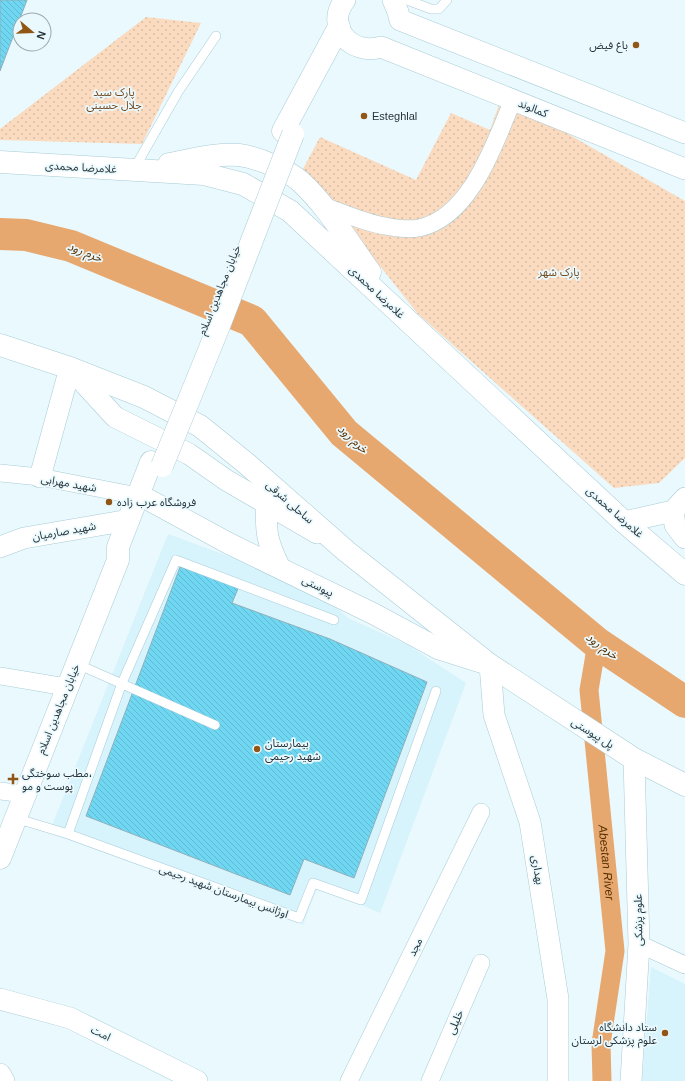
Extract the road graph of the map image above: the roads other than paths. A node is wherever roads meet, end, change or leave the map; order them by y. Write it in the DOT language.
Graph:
graph roads {
  1 [pos="345,0"];
  2 [pos="393,0"];
  3 [pos="407,0"];
  4 [pos="446,0"];
  5 [pos="344,34"];
  6 [pos="216,36"];
  7 [pos="513,100"];
  8 [pos="685,133"];
  9 [pos="0,162"];
  10 [pos="685,169"];
  11 [pos="134,170"];
  12 [pos="321,205"];
  13 [pos="400,313"];
  14 [pos="0,345"];
  15 [pos="70,368"];
  16 [pos="0,473"];
  17 [pos="40,477"];
  18 [pos="144,498"];
  19 [pos="267,503"];
  20 [pos="679,504"];
  21 [pos="129,520"];
  22 [pos="624,522"];
  23 [pos="266,530"];
  24 [pos="685,538"];
  25 [pos="228,543"];
  26 [pos="0,548"];
  27 [pos="346,550"];
  28 [pos="118,560"];
  29 [pos="280,568"];
  30 [pos="685,574"];
  31 [pos="334,620"];
  32 [pos="76,664"];
  33 [pos="490,665"];
  34 [pos="0,676"];
  35 [pos="122,683"];
  36 [pos="66,687"];
  37 [pos="436,691"];
  38 [pos="552,706"];
  39 [pos="215,725"];
  40 [pos="634,759"];
  41 [pos="685,785"];
  42 [pos="0,791"];
  43 [pos="24,794"];
  44 [pos="481,812"];
  45 [pos="15,818"];
  46 [pos="68,834"];
  47 [pos="0,858"];
  48 [pos="639,944"];
  49 [pos="481,963"];
  50 [pos="685,965"];
  51 [pos="0,999"];
  52 [pos="0,1074"];
  53 [pos="4,1081"];
  54 [pos="197,1081"];
  55 [pos="349,1081"];
  56 [pos="430,1081"];
  57 [pos="558,1081"];
  58 [pos="631,1081"];
  1 -- 5 [label="street"];
  2 -- 8 [label="street"];
  3 -- 4 [label="lane"];
  5 -- 7 [label="street, کمالوند"];
  5 -- 18 [label="main road, خیابان مجاهدین اسلام"];
  6 -- 11 [label="lane"];
  7 -- 10 [label="street, کمالوند"];
  7 -- 12 [label="street"];
  9 -- 11 [label="main road, غلامرضا محمدی"];
  11 -- 12 [label="main road"];
  11 -- 13 [label="main road, غلامرضا محمدی"];
  12 -- 13 [label="main road"];
  13 -- 22 [label="main road, غلامرضا محمدی"];
  14 -- 15 [label="main road, ساحلی شرقی"];
  15 -- 17 [label="street"];
  15 -- 19 [label="street"];
  15 -- 27 [label="main road, ساحلی شرقی"];
  16 -- 17 [label="street, شهید مهرابی"];
  17 -- 18 [label="street, شهید مهرابی"];
  18 -- 21 [label="main road, خیابان مجاهدین اسلام"];
  18 -- 25 [label="street, پیوستی"];
  18 -- 28 [label="main road, خیابان مجاهدین اسلام"];
  19 -- 23 [label="street"];
  19 -- 27 [label="street"];
  20 -- 22 [label="street"];
  20 -- 24 [label="street"];
  21 -- 26 [label="street, شهید صارمیان"];
  21 -- 28 [label="main road, خیابان مجاهدین اسلام"];
  22 -- 30 [label="main road, غلامرضا محمدی"];
  23 -- 25 [label="street"];
  23 -- 29 [label="street"];
  25 -- 29 [label="street, پیوستی"];
  27 -- 33 [label="main road, ساحلی شرقی"];
  28 -- 32 [label="main road, خیابان مجاهدین اسلام"];
  29 -- 33 [label="street, پیوستی"];
  31 -- 35 [label="lane"];
  32 -- 35 [label="lane"];
  32 -- 36 [label="main road, خیابان مجاهدین اسلام"];
  33 -- 38 [label="main road, ساحلی شرقی"];
  33 -- 57 [label="street, بهداری"];
  34 -- 36 [label="street"];
  35 -- 39 [label="lane"];
  35 -- 46 [label="lane"];
  36 -- 43 [label="main road, خیابان مجاهدین اسلام"];
  37 -- 46 [label="lane, اوژانس بیمارستان شهید رحیمی"];
  38 -- 40 [label="main road, پل پیوستی"];
  40 -- 41 [label="main road"];
  40 -- 48 [label="street, علوم پزشکی"];
  42 -- 43 [label="street"];
  43 -- 45 [label="main road, خیابان مجاهدین اسلام"];
  44 -- 55 [label="street, مجد"];
  45 -- 46 [label="lane, اوژانس بیمارستان شهید رحیمی"];
  45 -- 47 [label="main road, خیابان مجاهدین اسلام"];
  48 -- 50 [label="street"];
  48 -- 58 [label="street, علوم پزشکی"];
  49 -- 56 [label="street, خلیلی"];
  51 -- 54 [label="street, امت"];
  52 -- 53 [label="street"];
}
